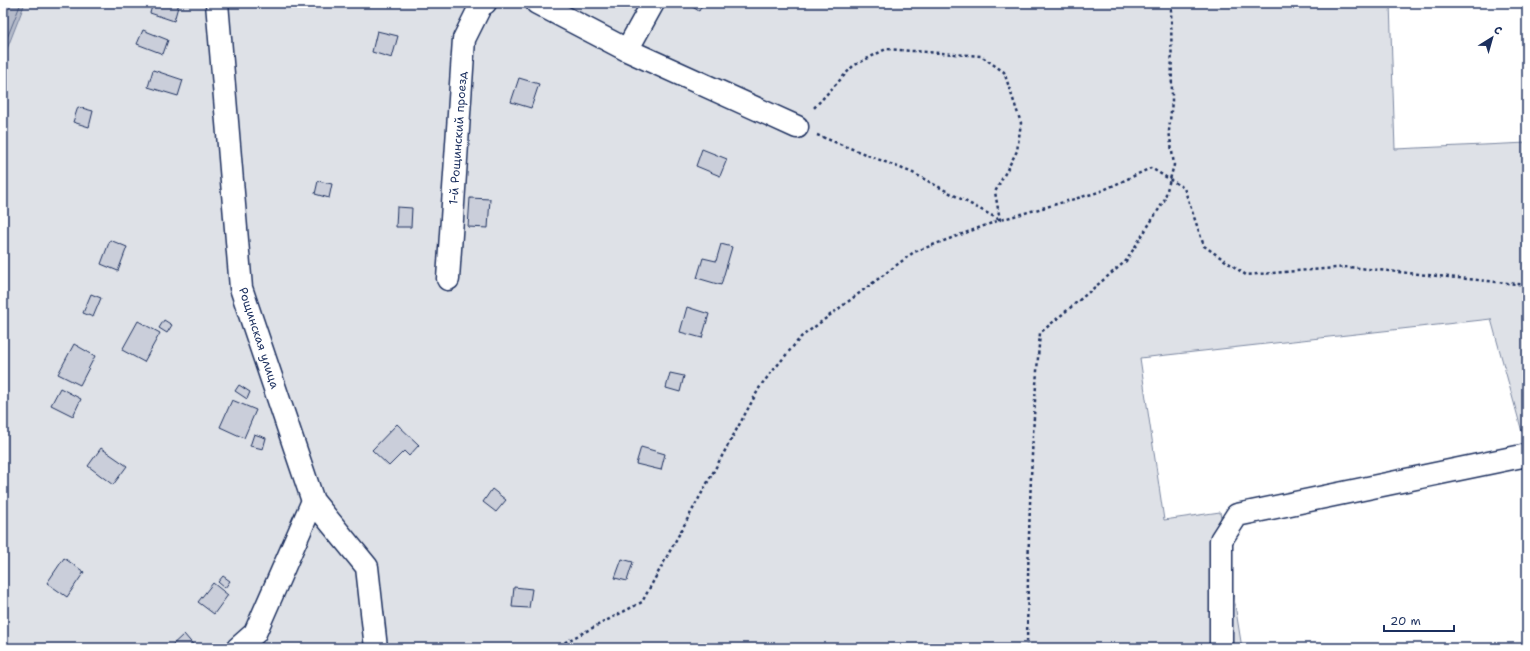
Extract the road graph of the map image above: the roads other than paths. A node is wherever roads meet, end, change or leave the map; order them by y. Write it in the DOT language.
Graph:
graph roads {
  1 [pos="217,3"];
  2 [pos="484,3"];
  3 [pos="537,3"];
  4 [pos="653,3"];
  5 [pos="628,50"];
  6 [pos="797,127"];
  7 [pos="448,279"];
  8 [pos="1527,455"];
  9 [pos="313,501"];
  10 [pos="238,648"];
  11 [pos="376,648"];
  12 [pos="1221,648"];
  1 -- 9 [label="lane, Рощинская улица"];
  2 -- 7 [label="lane, 1-й Рощинский проезд"];
  3 -- 5 [label="lane"];
  4 -- 5 [label="lane"];
  5 -- 6 [label="lane"];
  8 -- 12 [label="lane"];
  9 -- 10 [label="lane"];
  9 -- 11 [label="lane, Рощинская улица"];
}
